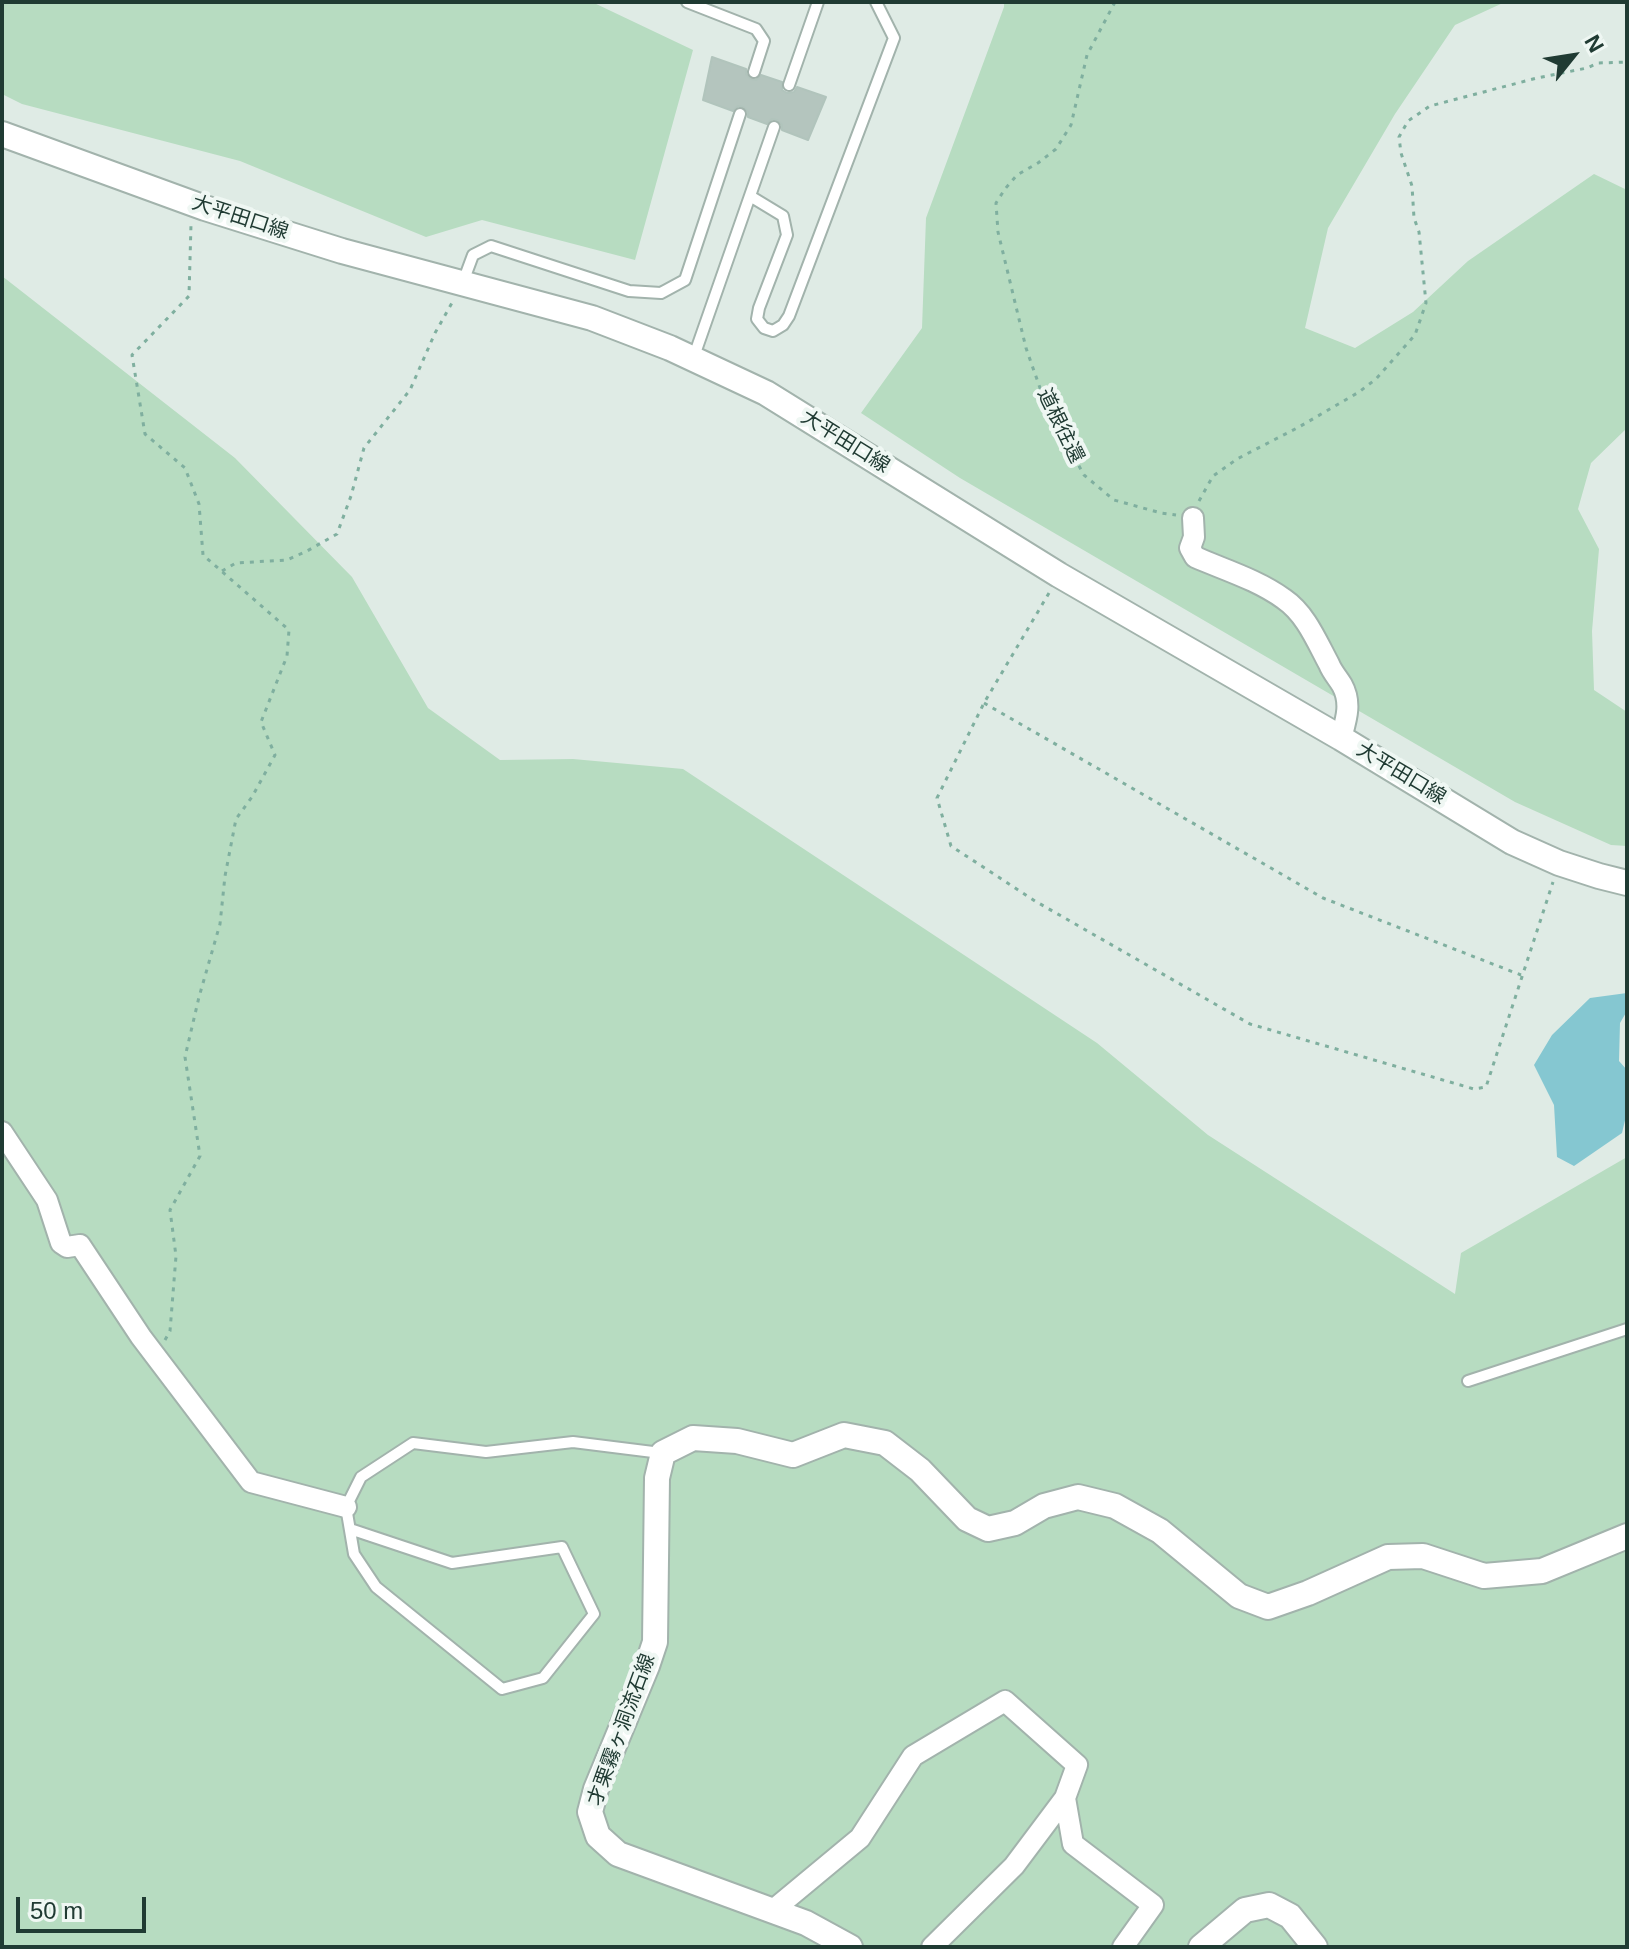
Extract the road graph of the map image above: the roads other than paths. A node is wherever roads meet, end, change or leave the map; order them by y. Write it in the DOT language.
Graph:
graph roads {
  1 [pos="687,2"];
  2 [pos="818,2"];
  3 [pos="876,2"];
  4 [pos="754,72"];
  5 [pos="789,85"];
  6 [pos="740,114"];
  7 [pos="774,127"];
  8 [pos="2,134"];
  9 [pos="750,196"];
  10 [pos="462,284"];
  11 [pos="693,359"];
  12 [pos="1193,518"];
  13 [pos="1341,738"];
  14 [pos="1627,883"];
  15 [pos="2,1132"];
  16 [pos="1627,1329"];
  17 [pos="1468,1381"];
  18 [pos="663,1453"];
  19 [pos="346,1507"];
  20 [pos="350,1529"];
  21 [pos="1627,1536"];
  22 [pos="1065,1798"];
  23 [pos="772,1911"];
  24 [pos="1306,1944"];
  25 [pos="850,1947"];
  26 [pos="932,1947"];
  27 [pos="1123,1947"];
  28 [pos="1201,1947"];
  1 -- 4 [label="lane"];
  2 -- 5 [label="lane"];
  3 -- 9 [label="lane"];
  6 -- 10 [label="lane"];
  7 -- 9 [label="lane"];
  8 -- 10 [label="street, 大平田口線"];
  9 -- 11 [label="lane"];
  10 -- 11 [label="street, 大平田口線"];
  11 -- 13 [label="street, 大平田口線"];
  12 -- 13 [label="street"];
  13 -- 14 [label="street, 大平田口線"];
  15 -- 19 [label="street"];
  16 -- 17 [label="lane"];
  18 -- 19 [label="lane"];
  18 -- 21 [label="street"];
  18 -- 23 [label="street, 才栗霧ヶ洞流石線"];
  19 -- 20 [label="lane"];
  22 -- 23 [label="street"];
  22 -- 26 [label="street"];
  22 -- 27 [label="street"];
  23 -- 25 [label="street, 才栗霧ヶ洞流石線"];
  24 -- 28 [label="street"];
}
